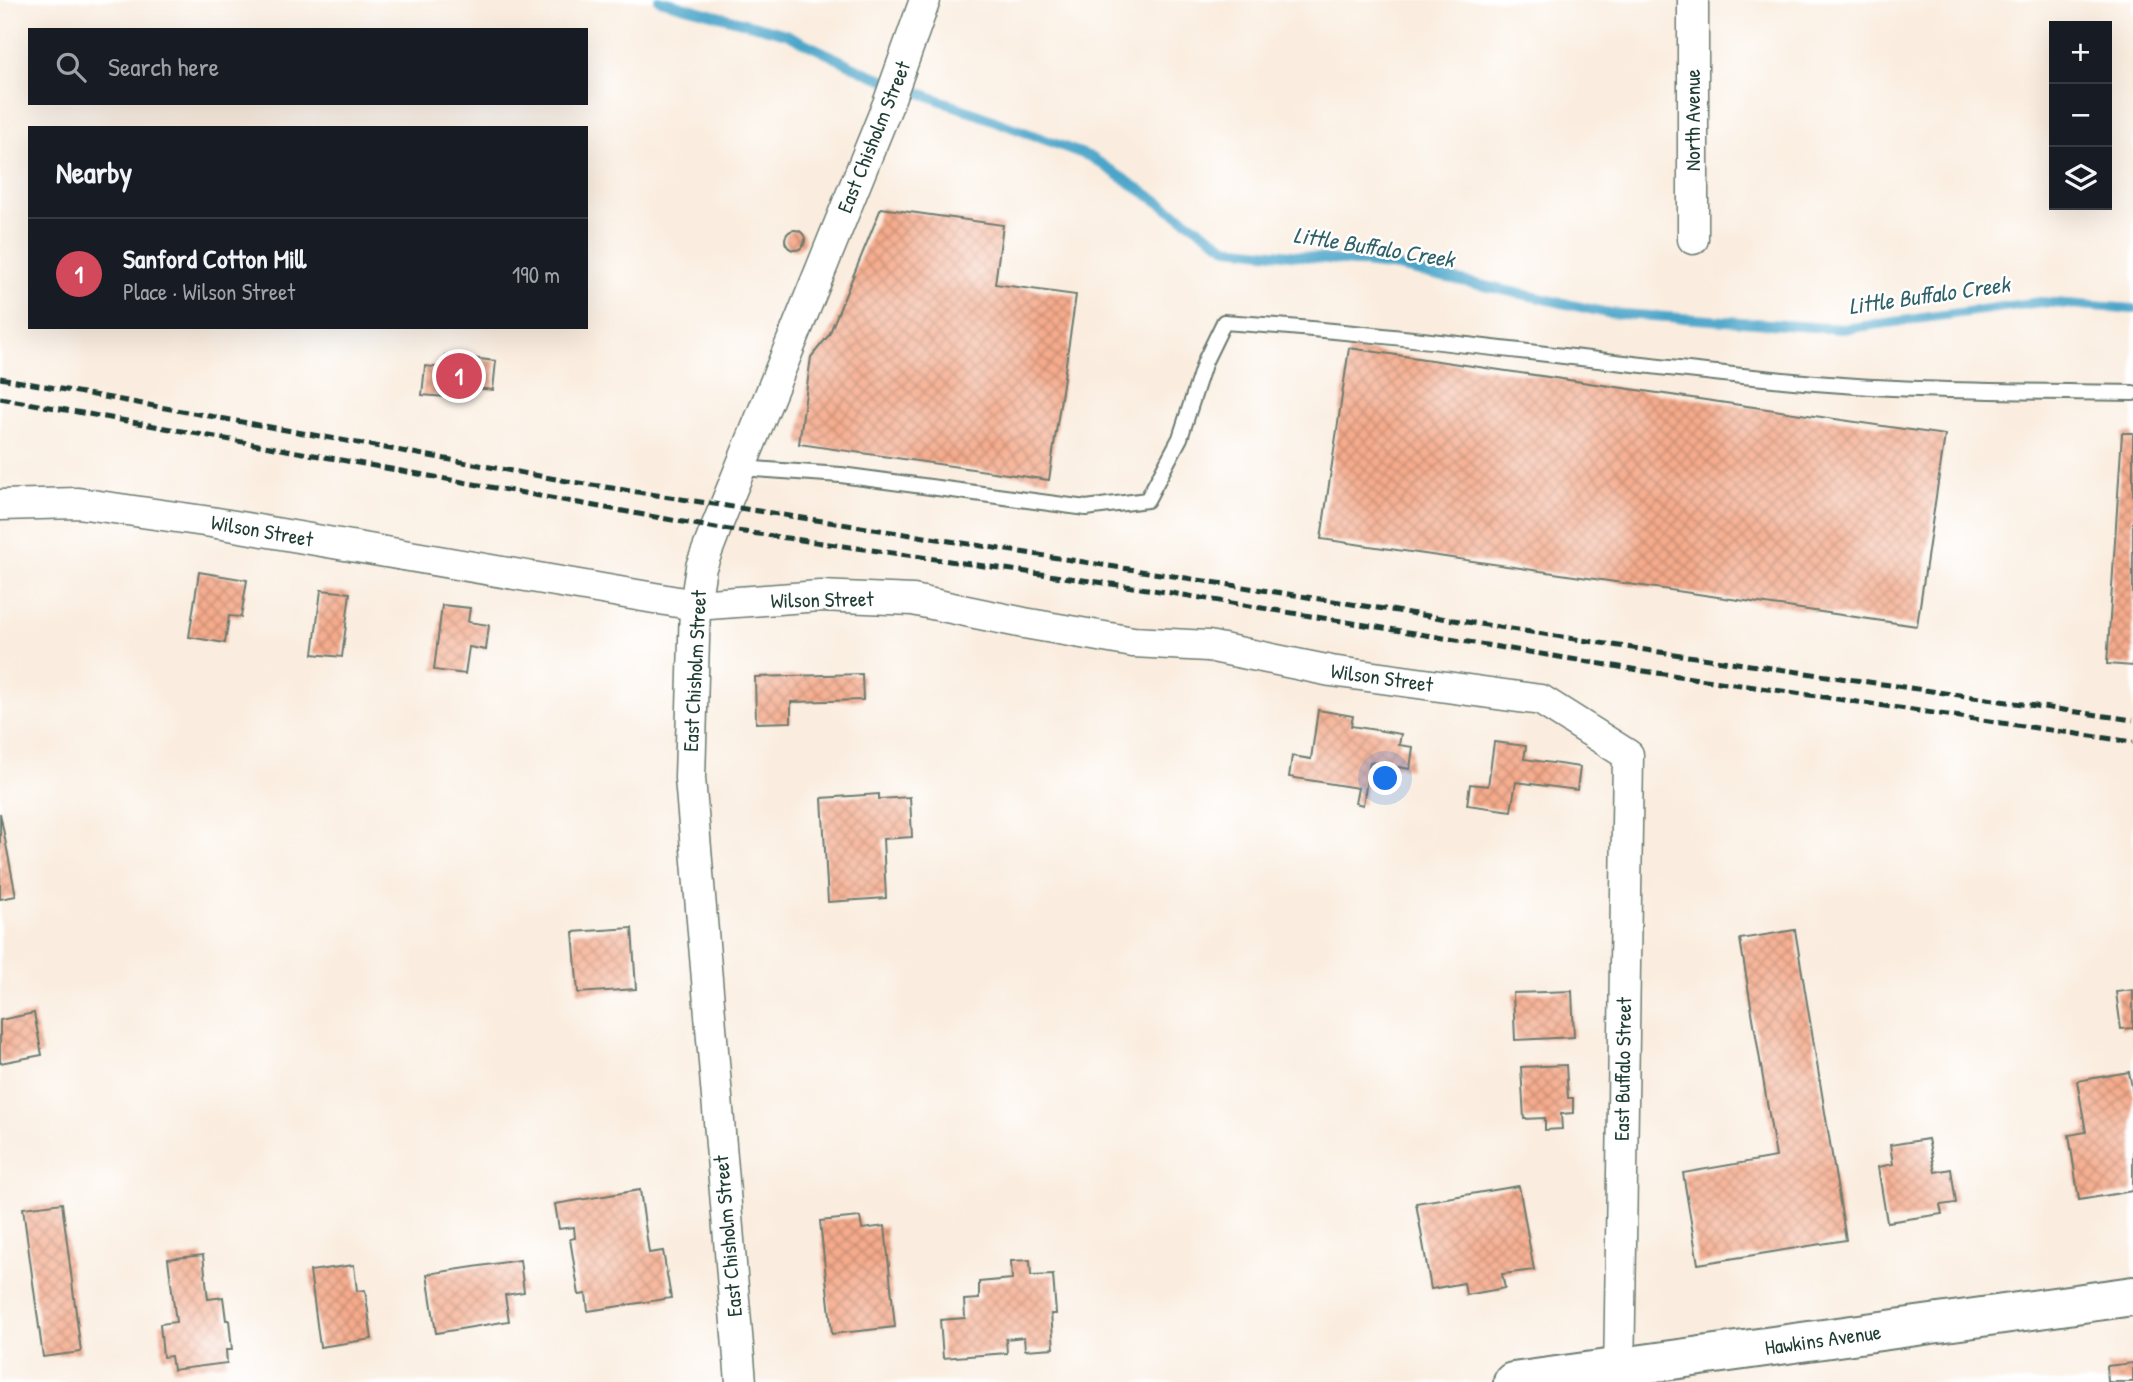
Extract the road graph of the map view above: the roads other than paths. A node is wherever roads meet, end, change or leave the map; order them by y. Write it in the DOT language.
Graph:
graph roads {
  1 [pos="925,0"];
  2 [pos="1693,0"];
  3 [pos="1693,239"];
  4 [pos="2133,393"];
  5 [pos="741,468"];
  6 [pos="0,505"];
  7 [pos="695,605"];
  8 [pos="1628,755"];
  9 [pos="2133,1297"];
  10 [pos="1618,1375"];
  11 [pos="741,1382"];
  12 [pos="1513,1382"];
  1 -- 5 [label="street, East Chisholm Street"];
  2 -- 3 [label="street, North Avenue"];
  4 -- 5 [label="lane"];
  5 -- 7 [label="street, East Chisholm Street"];
  6 -- 7 [label="street, Wilson Street"];
  7 -- 8 [label="street, Wilson Street"];
  7 -- 11 [label="street, East Chisholm Street"];
  8 -- 10 [label="street, East Buffalo Street"];
  9 -- 10 [label="main road, Hawkins Avenue"];
  10 -- 12 [label="main road, Hawkins Avenue"];
}
